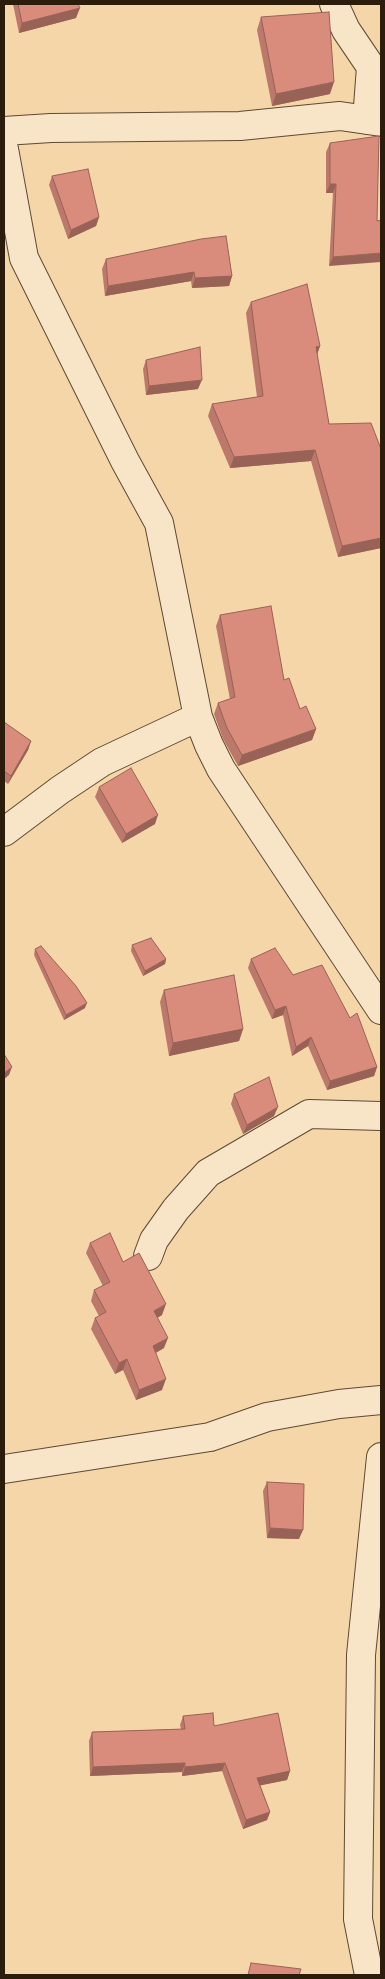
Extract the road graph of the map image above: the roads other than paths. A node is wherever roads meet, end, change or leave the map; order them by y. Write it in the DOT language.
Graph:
graph roads {
  1 [pos="334,4"];
  2 [pos="374,121"];
  3 [pos="4,132"];
  4 [pos="4,149"];
  5 [pos="198,717"];
  6 [pos="4,832"];
  7 [pos="381,1010"];
  8 [pos="381,1116"];
  9 [pos="148,1256"];
  10 [pos="381,1400"];
  11 [pos="381,1457"];
  12 [pos="4,1469"];
  13 [pos="369,1975"];
  1 -- 2 [label="street"];
  2 -- 3 [label="street"];
  4 -- 5 [label="street"];
  5 -- 6 [label="street"];
  5 -- 7 [label="street"];
  8 -- 9 [label="street"];
  10 -- 12 [label="street"];
  11 -- 13 [label="street"];
}
